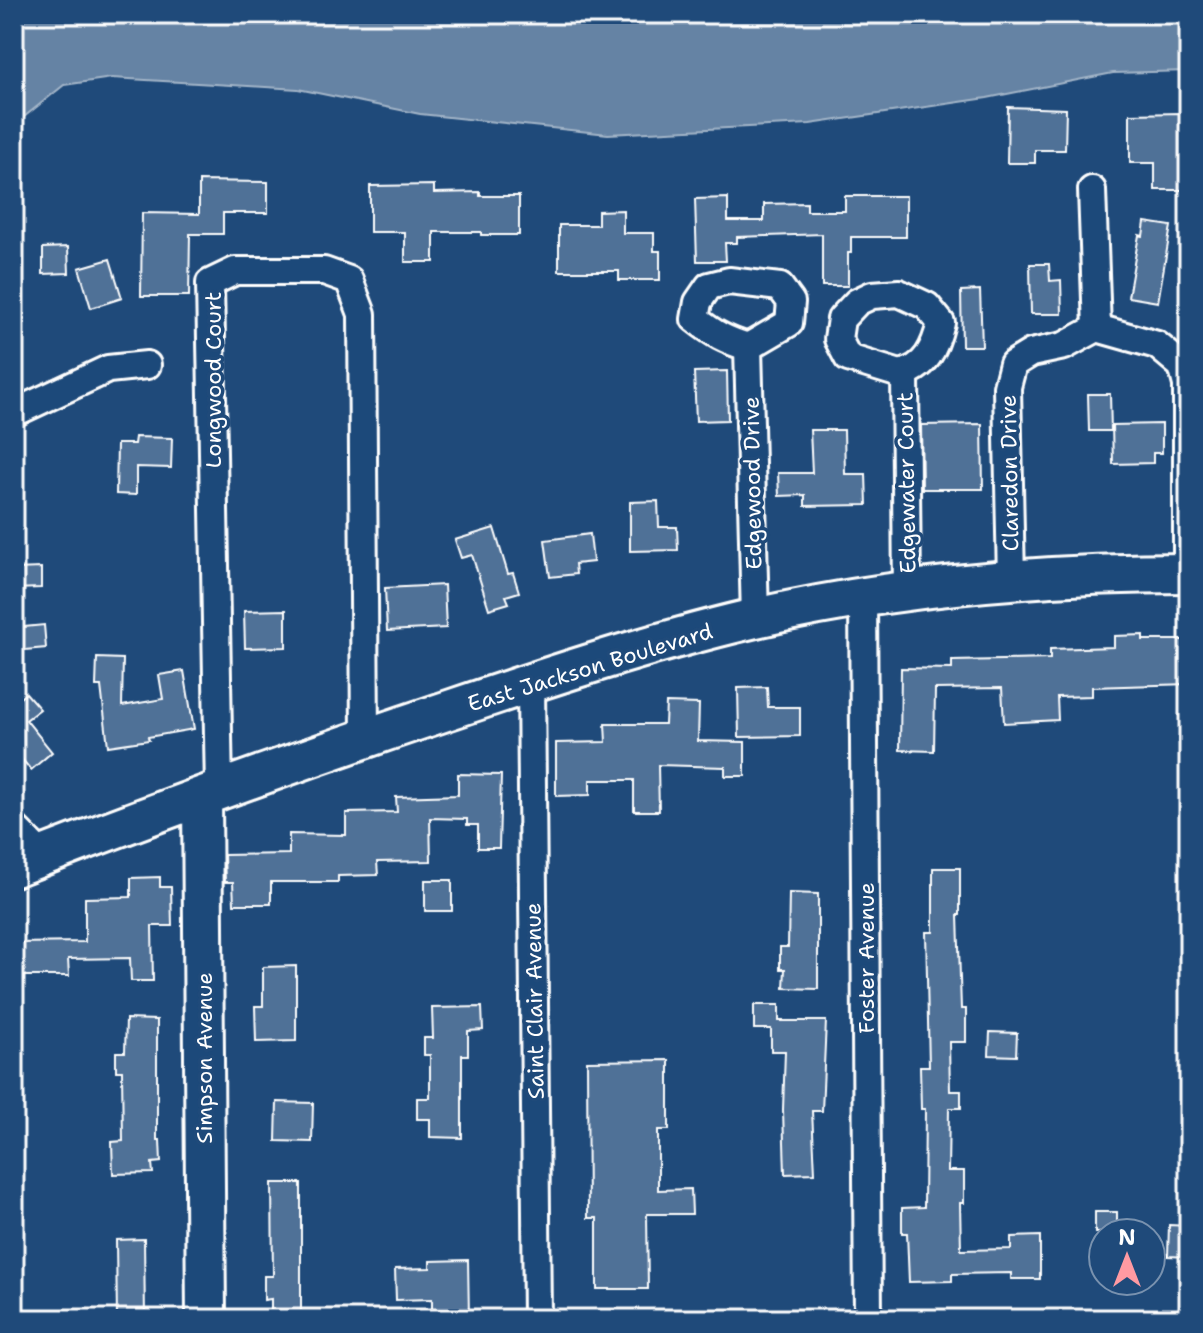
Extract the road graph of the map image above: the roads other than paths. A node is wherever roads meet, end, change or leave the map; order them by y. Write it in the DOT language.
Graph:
graph roads {
  1 [pos="1092,190"];
  2 [pos="1097,328"];
  3 [pos="748,347"];
  4 [pos="147,365"];
  5 [pos="905,374"];
  6 [pos="14,413"];
  7 [pos="1188,573"];
  8 [pos="1011,580"];
  9 [pos="907,592"];
  10 [pos="863,598"];
  11 [pos="755,618"];
  12 [pos="531,682"];
  13 [pos="365,738"];
  14 [pos="211,794"];
  15 [pos="14,827"];
  16 [pos="28,861"];
  17 [pos="206,1319"];
  18 [pos="537,1319"];
  19 [pos="868,1319"];
  1 -- 2 [label="street"];
  2 -- 7 [label="street"];
  2 -- 8 [label="street, Claredon Drive"];
  3 -- 11 [label="street, Edgewood Drive"];
  4 -- 6 [label="street"];
  5 -- 9 [label="street, Edgewater Court"];
  7 -- 8 [label="main road, East Jackson Boulevard"];
  8 -- 9 [label="main road, East Jackson Boulevard"];
  9 -- 10 [label="main road, East Jackson Boulevard"];
  10 -- 11 [label="main road, East Jackson Boulevard"];
  10 -- 19 [label="street, Foster Avenue"];
  11 -- 12 [label="main road, East Jackson Boulevard"];
  12 -- 13 [label="main road, East Jackson Boulevard"];
  12 -- 18 [label="street, Saint Clair Avenue"];
  13 -- 14 [label="main road, East Jackson Boulevard"];
  13 -- 14 [label="street, Longwood Court"];
  14 -- 16 [label="main road, East Jackson Boulevard"];
  14 -- 17 [label="main road, Simpson Avenue"];
  15 -- 16 [label="street"];
}
